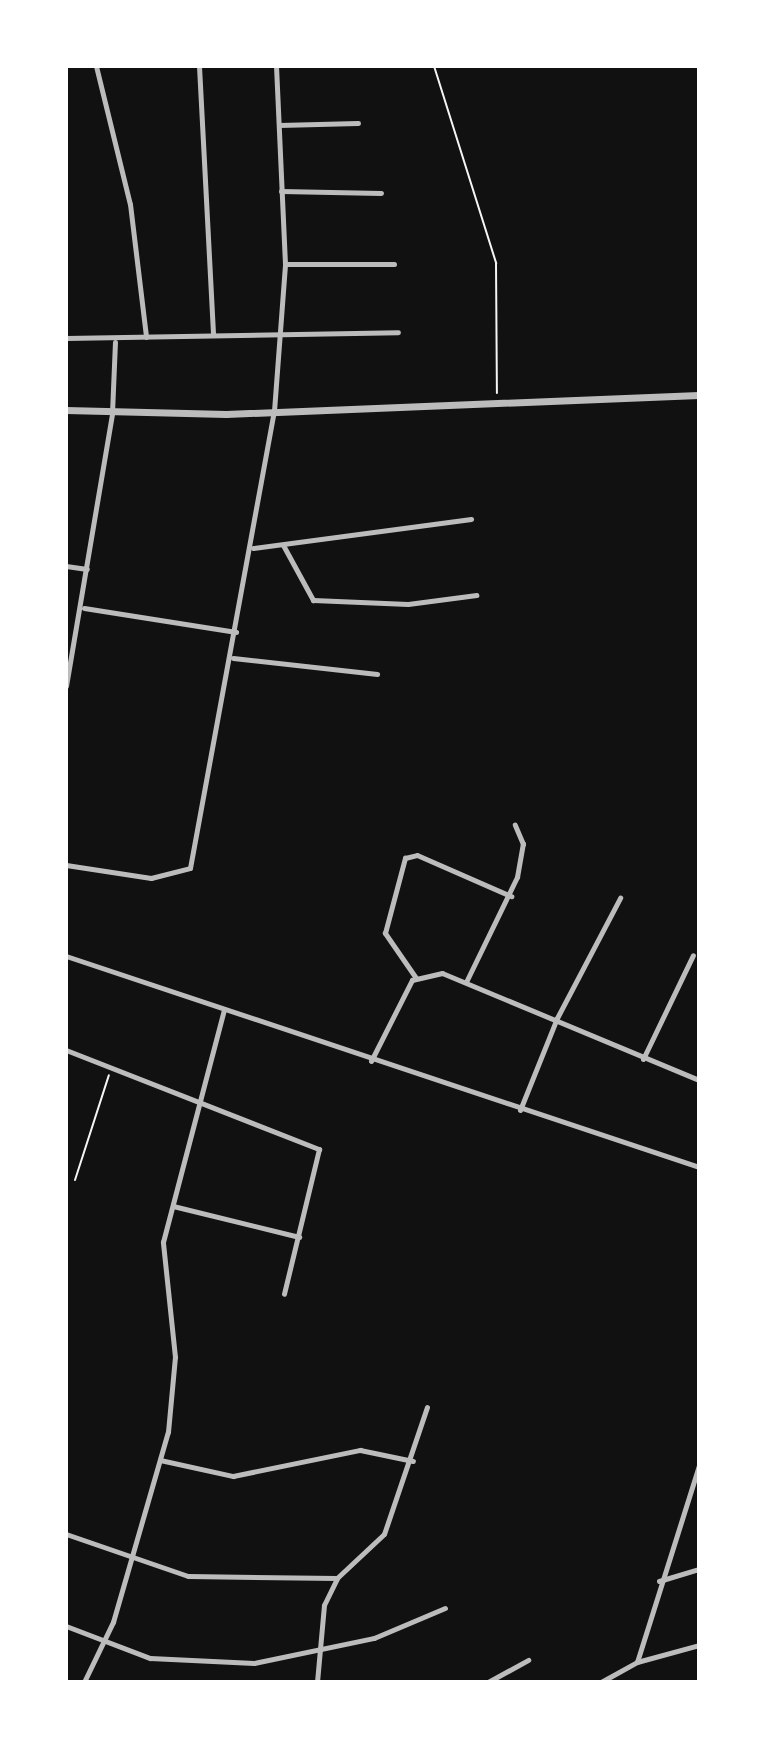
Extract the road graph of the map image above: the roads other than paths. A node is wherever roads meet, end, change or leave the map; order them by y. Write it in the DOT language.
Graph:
graph roads {
  1 [pos="96,66"];
  2 [pos="199,66"];
  3 [pos="276,66"];
  4 [pos="358,123"];
  5 [pos="279,125"];
  6 [pos="281,191"];
  7 [pos="381,193"];
  8 [pos="285,264"];
  9 [pos="394,264"];
  10 [pos="398,332"];
  11 [pos="213,334"];
  12 [pos="281,334"];
  13 [pos="146,337"];
  14 [pos="66,338"];
  15 [pos="115,342"];
  16 [pos="699,398"];
  17 [pos="66,410"];
  18 [pos="274,411"];
  19 [pos="112,413"];
  20 [pos="699,509"];
  21 [pos="471,519"];
  22 [pos="283,545"];
  23 [pos="253,548"];
  24 [pos="66,566"];
  25 [pos="87,569"];
  26 [pos="476,595"];
  27 [pos="84,608"];
  28 [pos="236,632"];
  29 [pos="233,658"];
  30 [pos="377,674"];
  31 [pos="66,686"];
  32 [pos="515,825"];
  33 [pos="66,865"];
  34 [pos="511,896"];
  35 [pos="620,898"];
  36 [pos="693,955"];
  37 [pos="66,956"];
  38 [pos="416,978"];
  39 [pos="466,982"];
  40 [pos="224,1010"];
  41 [pos="557,1018"];
  42 [pos="66,1050"];
  43 [pos="643,1059"];
  44 [pos="371,1061"];
  45 [pos="699,1080"];
  46 [pos="200,1101"];
  47 [pos="520,1110"];
  48 [pos="699,1167"];
  49 [pos="173,1206"];
  50 [pos="299,1237"];
  51 [pos="284,1294"];
  52 [pos="427,1407"];
  53 [pos="160,1460"];
  54 [pos="413,1461"];
  55 [pos="699,1465"];
  56 [pos="697,1477"];
  57 [pos="66,1534"];
  58 [pos="133,1560"];
  59 [pos="699,1569"];
  60 [pos="337,1578"];
  61 [pos="659,1581"];
  62 [pos="445,1608"];
  63 [pos="66,1626"];
  64 [pos="103,1643"];
  65 [pos="699,1645"];
  66 [pos="320,1647"];
  67 [pos="528,1660"];
  68 [pos="637,1662"];
  69 [pos="84,1682"];
  70 [pos="317,1682"];
  71 [pos="488,1682"];
  72 [pos="601,1682"];
  1 -- 13 [label="street"];
  2 -- 11 [label="street"];
  3 -- 5 [label="street"];
  4 -- 5 [label="street"];
  5 -- 6 [label="street"];
  6 -- 7 [label="street"];
  6 -- 8 [label="street"];
  8 -- 9 [label="street"];
  8 -- 12 [label="street"];
  10 -- 12 [label="street"];
  11 -- 12 [label="street"];
  11 -- 13 [label="street"];
  12 -- 18 [label="street"];
  13 -- 15 [label="street"];
  14 -- 15 [label="street"];
  15 -- 19 [label="street"];
  16 -- 18 [label="street"];
  16 -- 20 [label="street"];
  17 -- 19 [label="street"];
  18 -- 19 [label="street"];
  18 -- 23 [label="street"];
  19 -- 25 [label="street"];
  21 -- 22 [label="street"];
  22 -- 23 [label="street"];
  22 -- 26 [label="street"];
  23 -- 28 [label="street"];
  24 -- 25 [label="street"];
  25 -- 27 [label="street"];
  27 -- 28 [label="street"];
  27 -- 31 [label="street"];
  28 -- 29 [label="street"];
  29 -- 30 [label="street"];
  29 -- 33 [label="street"];
  32 -- 34 [label="street"];
  34 -- 38 [label="street"];
  34 -- 39 [label="street"];
  35 -- 41 [label="street"];
  36 -- 43 [label="street"];
  37 -- 40 [label="street"];
  38 -- 39 [label="street"];
  38 -- 44 [label="street"];
  39 -- 41 [label="street"];
  40 -- 44 [label="street"];
  40 -- 46 [label="street"];
  41 -- 43 [label="street"];
  41 -- 47 [label="street"];
  42 -- 46 [label="street"];
  43 -- 45 [label="street"];
  44 -- 47 [label="street"];
  46 -- 49 [label="street"];
  46 -- 50 [label="street"];
  47 -- 48 [label="street"];
  49 -- 50 [label="street"];
  49 -- 53 [label="street"];
  50 -- 51 [label="street"];
  52 -- 54 [label="street"];
  53 -- 54 [label="street"];
  53 -- 58 [label="street"];
  54 -- 60 [label="street"];
  55 -- 56 [label="street"];
  56 -- 61 [label="street"];
  57 -- 58 [label="street"];
  58 -- 60 [label="street"];
  58 -- 64 [label="street"];
  59 -- 61 [label="street"];
  60 -- 66 [label="street"];
  61 -- 68 [label="street"];
  62 -- 66 [label="street"];
  63 -- 64 [label="street"];
  64 -- 66 [label="street"];
  64 -- 69 [label="street"];
  65 -- 68 [label="street"];
  66 -- 70 [label="street"];
  67 -- 71 [label="street"];
  68 -- 72 [label="street"];
}
